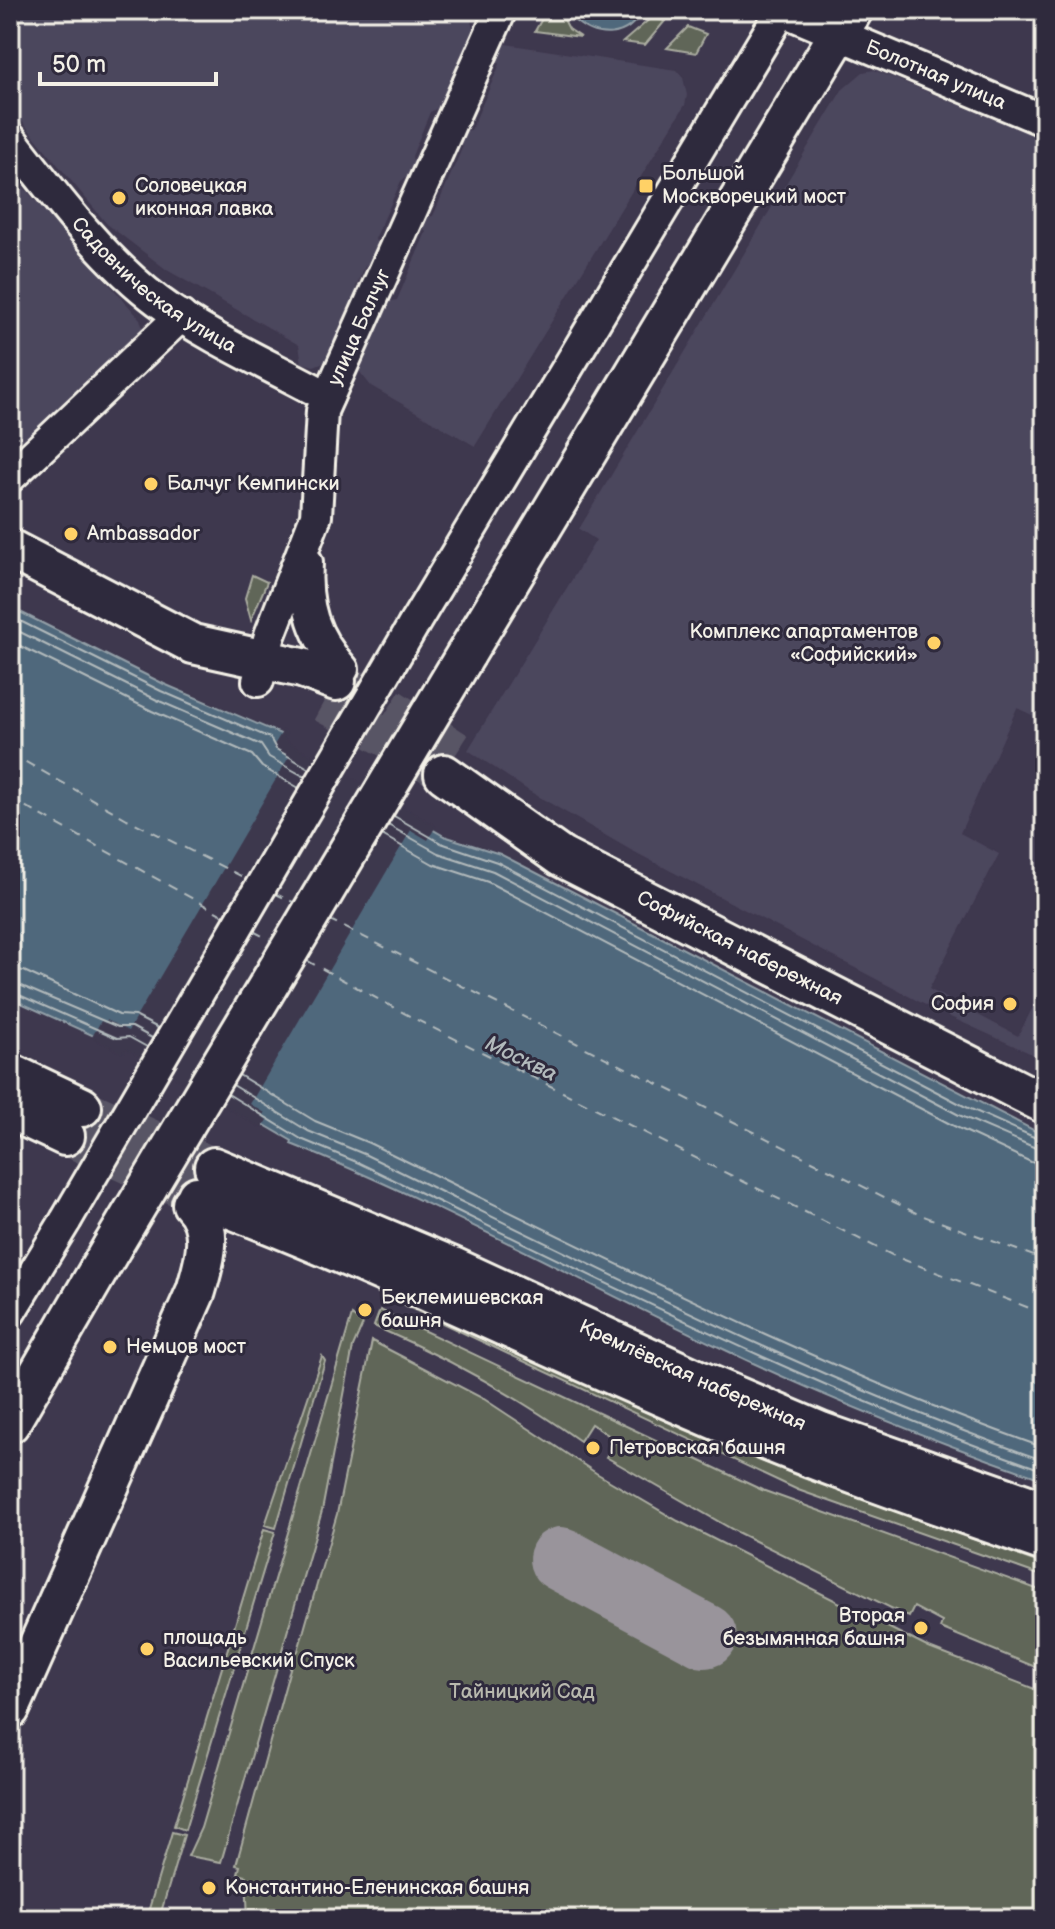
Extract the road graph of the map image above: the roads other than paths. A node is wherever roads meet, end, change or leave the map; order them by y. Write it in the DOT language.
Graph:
graph roads {
  1 [pos="501,10"];
  2 [pos="782,10"];
  3 [pos="845,22"];
  4 [pos="1045,121"];
  5 [pos="10,138"];
  6 [pos="181,316"];
  7 [pos="328,397"];
  8 [pos="10,477"];
  9 [pos="309,540"];
  10 [pos="10,549"];
  11 [pos="10,577"];
  12 [pos="261,670"];
  13 [pos="334,684"];
  14 [pos="1045,1075"];
  15 [pos="14,1085"];
  16 [pos="1045,1104"];
  17 [pos="73,1121"];
  18 [pos="201,1189"];
  19 [pos="10,1312"];
  20 [pos="10,1423"];
  21 [pos="1045,1511"];
  22 [pos="1045,1542"];
  23 [pos="10,1709"];
  1 -- 7 [label="street, улица Балчуг"];
  2 -- 3 [label="street, Болотная улица"];
  2 -- 19 [label="street, bridge"];
  3 -- 4 [label="street, Болотная улица"];
  3 -- 20 [label="main road, bridge"];
  5 -- 6 [label="street, Садовническая улица"];
  6 -- 7 [label="street, Садовническая улица"];
  6 -- 8 [label="street"];
  7 -- 9 [label="street, улица Балчуг"];
  9 -- 12 [label="street, улица Балчуг"];
  9 -- 13 [label="street"];
  10 -- 12 [label="main road"];
  11 -- 12 [label="main road"];
  12 -- 13 [label="main road"];
  14 -- 16 [label="main road, Софийская набережная"];
  15 -- 17 [label="main road"];
  18 -- 21 [label="main road, Кремлёвская набережная"];
  18 -- 22 [label="main road, Кремлёвская набережная"];
  18 -- 23 [label="main road"];
}
